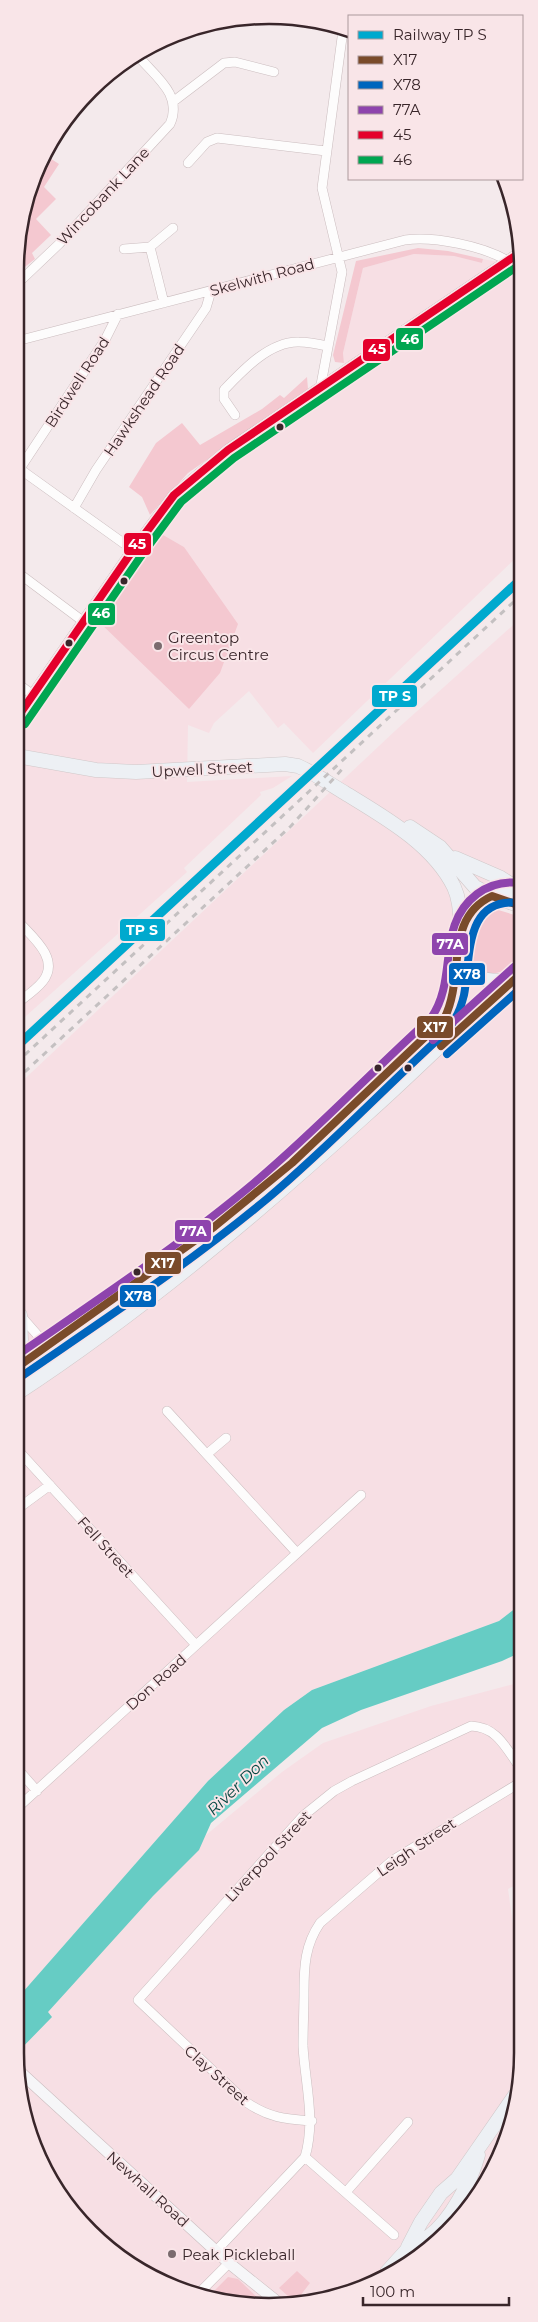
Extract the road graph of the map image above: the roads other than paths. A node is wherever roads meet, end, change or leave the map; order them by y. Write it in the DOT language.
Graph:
graph roads {
  1 [pos="342,35"];
  2 [pos="141,60"];
  3 [pos="274,72"];
  4 [pos="174,100"];
  5 [pos="326,151"];
  6 [pos="188,163"];
  7 [pos="173,228"];
  8 [pos="150,247"];
  9 [pos="124,248"];
  10 [pos="338,256"];
  11 [pos="514,257"];
  12 [pos="508,261"];
  13 [pos="24,277"];
  14 [pos="211,291"];
  15 [pos="164,303"];
  16 [pos="118,314"];
  17 [pos="24,339"];
  18 [pos="327,346"];
  19 [pos="320,390"];
  20 [pos="235,415"];
  21 [pos="24,461"];
  22 [pos="24,474"];
  23 [pos="74,508"];
  24 [pos="133,550"];
  25 [pos="24,577"];
  26 [pos="84,622"];
  27 [pos="24,688"];
  28 [pos="33,695"];
  29 [pos="24,708"];
  30 [pos="24,757"];
  31 [pos="376,812"];
  32 [pos="440,847"];
  33 [pos="514,887"];
  34 [pos="514,892"];
  35 [pos="492,896"];
  36 [pos="514,904"];
  37 [pos="24,929"];
  38 [pos="461,934"];
  39 [pos="459,958"];
  40 [pos="514,979"];
  41 [pos="514,982"];
  42 [pos="24,997"];
  43 [pos="24,1320"];
  44 [pos="47,1346"];
  45 [pos="24,1362"];
  46 [pos="62,1362"];
  47 [pos="24,1392"];
  48 [pos="167,1411"];
  49 [pos="226,1438"];
  50 [pos="207,1454"];
  51 [pos="24,1457"];
  52 [pos="50,1485"];
  53 [pos="362,1495"];
  54 [pos="24,1504"];
  55 [pos="297,1553"];
  56 [pos="196,1645"];
  57 [pos="514,1760"];
  58 [pos="24,1776"];
  59 [pos="514,1786"];
  60 [pos="37,1790"];
  61 [pos="24,1802"];
  62 [pos="138,2000"];
  63 [pos="25,2076"];
  64 [pos="509,2104"];
  65 [pos="312,2121"];
  66 [pos="408,2122"];
  67 [pos="480,2147"];
  68 [pos="305,2157"];
  69 [pos="346,2192"];
  70 [pos="394,2235"];
  71 [pos="408,2247"];
  72 [pos="216,2251"];
  73 [pos="229,2263"];
  74 [pos="394,2264"];
  75 [pos="203,2289"];
  76 [pos="273,2298"];
  1 -- 5 [label="street"];
  2 -- 4 [label="street"];
  3 -- 4 [label="street"];
  4 -- 13 [label="street, Wincobank Lane"];
  5 -- 6 [label="street"];
  5 -- 10 [label="street"];
  7 -- 8 [label="street"];
  8 -- 9 [label="street"];
  8 -- 15 [label="street"];
  10 -- 12 [label="street, Skelwith Road"];
  10 -- 14 [label="street, Skelwith Road"];
  10 -- 18 [label="street"];
  11 -- 12 [label="main road"];
  12 -- 19 [label="main road"];
  14 -- 15 [label="street, Skelwith Road"];
  14 -- 23 [label="street, Hawkshead Road"];
  15 -- 16 [label="street, Skelwith Road"];
  16 -- 17 [label="street, Skelwith Road"];
  16 -- 21 [label="street, Birdwell Road"];
  18 -- 19 [label="street"];
  18 -- 20 [label="street"];
  19 -- 24 [label="main road"];
  22 -- 23 [label="street"];
  23 -- 24 [label="street"];
  24 -- 26 [label="main road"];
  25 -- 26 [label="street"];
  26 -- 28 [label="main road"];
  27 -- 28 [label="street"];
  28 -- 29 [label="main road"];
  30 -- 31 [label="main road, Upwell Street"];
  31 -- 32 [label="main road, Upwell Street"];
  31 -- 38 [label="main road, Upwell Street"];
  32 -- 33 [label="main road"];
  32 -- 35 [label="main road, Upwell Street"];
  34 -- 35 [label="main road"];
  35 -- 36 [label="main road, Upwell Street"];
  35 -- 38 [label="main road"];
  37 -- 42 [label="street"];
  38 -- 39 [label="main road"];
  39 -- 40 [label="main road"];
  39 -- 44 [label="main road"];
  41 -- 46 [label="main road"];
  43 -- 44 [label="street"];
  44 -- 45 [label="main road"];
  44 -- 46 [label="street"];
  46 -- 47 [label="main road"];
  48 -- 50 [label="street"];
  49 -- 50 [label="street"];
  50 -- 55 [label="street"];
  51 -- 52 [label="street, Fell Street"];
  52 -- 54 [label="street"];
  52 -- 56 [label="street, Fell Street"];
  53 -- 55 [label="street, Don Road"];
  55 -- 56 [label="street, Don Road"];
  56 -- 60 [label="street, Don Road"];
  57 -- 62 [label="street, Liverpool Street"];
  58 -- 60 [label="street"];
  59 -- 65 [label="street, Leigh Street"];
  60 -- 61 [label="street, Don Road"];
  62 -- 65 [label="street, Clay Street"];
  63 -- 72 [label="main road, Newhall Road"];
  64 -- 67 [label="main road"];
  65 -- 68 [label="street"];
  66 -- 69 [label="street"];
  67 -- 71 [label="main road"];
  67 -- 71 [label="main road"];
  68 -- 69 [label="street"];
  68 -- 72 [label="street"];
  69 -- 70 [label="street"];
  71 -- 74 [label="main road"];
  72 -- 73 [label="main road, Newhall Road"];
  73 -- 75 [label="street"];
  73 -- 76 [label="main road, Newhall Road"];
}
